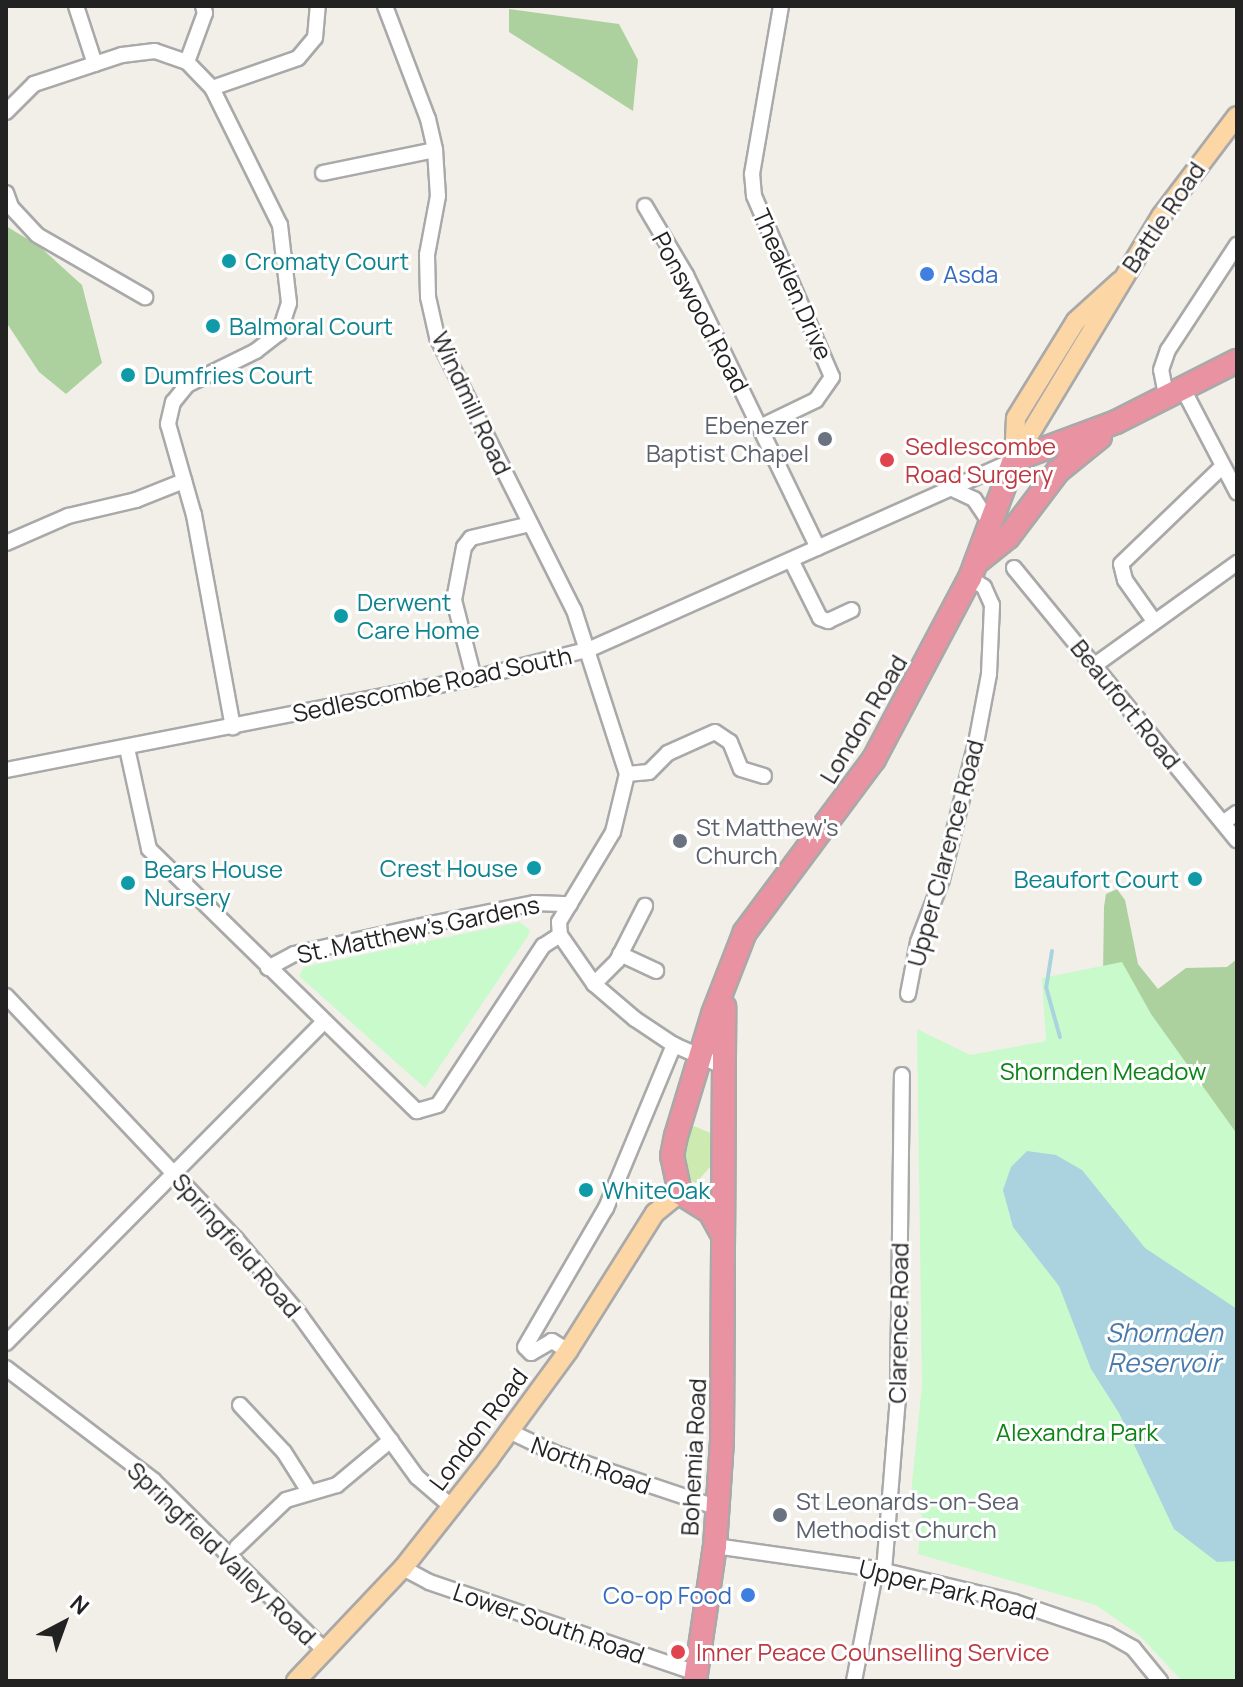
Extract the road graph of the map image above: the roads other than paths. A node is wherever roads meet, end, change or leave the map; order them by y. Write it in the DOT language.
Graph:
graph roads {
  1 [pos="76,6"];
  2 [pos="203,6"];
  3 [pos="318,6"];
  4 [pos="385,6"];
  5 [pos="781,6"];
  6 [pos="187,62"];
  7 [pos="95,64"];
  8 [pos="212,88"];
  9 [pos="6,112"];
  10 [pos="1237,116"];
  11 [pos="435,150"];
  12 [pos="323,173"];
  13 [pos="6,193"];
  14 [pos="645,206"];
  15 [pos="1237,245"];
  16 [pos="145,297"];
  17 [pos="1237,361"];
  18 [pos="1174,391"];
  19 [pos="1116,422"];
  20 [pos="760,427"];
  21 [pos="1014,460"];
  22 [pos="1223,466"];
  23 [pos="184,481"];
  24 [pos="948,487"];
  25 [pos="1237,492"];
  26 [pos="530,524"];
  27 [pos="993,527"];
  28 [pos="6,543"];
  29 [pos="818,548"];
  30 [pos="791,560"];
  31 [pos="1237,563"];
  32 [pos="1014,568"];
  33 [pos="973,570"];
  34 [pos="852,610"];
  35 [pos="1154,621"];
  36 [pos="590,649"];
  37 [pos="1095,665"];
  38 [pos="474,678"];
  39 [pos="233,727"];
  40 [pos="127,748"];
  41 [pos="6,770"];
  42 [pos="627,774"];
  43 [pos="764,776"];
  44 [pos="1237,813"];
  45 [pos="1223,823"];
  46 [pos="1237,840"];
  47 [pos="570,904"];
  48 [pos="645,906"];
  49 [pos="560,935"];
  50 [pos="620,954"];
  51 [pos="268,968"];
  52 [pos="656,971"];
  53 [pos="594,984"];
  54 [pos="908,994"];
  55 [pos="6,996"];
  56 [pos="323,1023"];
  57 [pos="674,1045"];
  58 [pos="710,1062"];
  59 [pos="902,1075"];
  60 [pos="722,1157"];
  61 [pos="174,1173"];
  62 [pos="680,1193"];
  63 [pos="722,1234"];
  64 [pos="6,1343"];
  65 [pos="568,1351"];
  66 [pos="6,1368"];
  67 [pos="240,1405"];
  68 [pos="511,1432"];
  69 [pos="391,1440"];
  70 [pos="308,1490"];
  71 [pos="452,1507"];
  72 [pos="718,1508"];
  73 [pos="715,1546"];
  74 [pos="237,1547"];
  75 [pos="403,1568"];
  76 [pos="880,1570"];
  77 [pos="324,1650"];
  78 [pos="696,1677"];
  79 [pos="296,1681"];
  80 [pos="854,1681"];
  81 [pos="1160,1681"];
  1 -- 7 [label="street"];
  2 -- 6 [label="street"];
  3 -- 8 [label="street"];
  4 -- 11 [label="street, Windmill Road"];
  5 -- 20 [label="street, Theaklen Drive"];
  6 -- 7 [label="street"];
  6 -- 8 [label="street"];
  7 -- 9 [label="street"];
  8 -- 23 [label="street"];
  10 -- 21 [label="main road, Battle Road"];
  11 -- 12 [label="street"];
  11 -- 26 [label="street, Windmill Road"];
  13 -- 16 [label="street"];
  14 -- 20 [label="street, Ponswood Road"];
  15 -- 18 [label="street"];
  17 -- 18 [label="highway"];
  18 -- 19 [label="highway"];
  18 -- 22 [label="street"];
  19 -- 21 [label="highway"];
  19 -- 33 [label="highway"];
  20 -- 29 [label="street, Ponswood Road"];
  21 -- 24 [label="street, Sedlescombe Road South"];
  21 -- 27 [label="highway, London Road"];
  22 -- 25 [label="street"];
  22 -- 35 [label="street"];
  23 -- 28 [label="street"];
  23 -- 39 [label="street"];
  24 -- 27 [label="street"];
  24 -- 29 [label="street, Sedlescombe Road South"];
  26 -- 36 [label="street, Windmill Road"];
  26 -- 38 [label="street"];
  27 -- 33 [label="highway, London Road"];
  29 -- 30 [label="street, Sedlescombe Road South"];
  30 -- 34 [label="street"];
  30 -- 36 [label="street, Sedlescombe Road South"];
  31 -- 35 [label="street"];
  32 -- 37 [label="street, Beaufort Road"];
  33 -- 54 [label="street, Upper Clarence Road"];
  33 -- 58 [label="highway, London Road"];
  35 -- 37 [label="street"];
  36 -- 38 [label="street, Sedlescombe Road South"];
  36 -- 42 [label="street, Windmill Road"];
  37 -- 45 [label="street, Beaufort Road"];
  38 -- 39 [label="street, Sedlescombe Road South"];
  39 -- 40 [label="street, Sedlescombe Road South"];
  40 -- 41 [label="street, Sedlescombe Road South"];
  40 -- 51 [label="street, St. Matthew's Gardens"];
  42 -- 43 [label="street"];
  42 -- 47 [label="street"];
  44 -- 45 [label="street"];
  45 -- 46 [label="street, Beaufort Road"];
  47 -- 49 [label="street"];
  47 -- 51 [label="street, St. Matthew's Gardens"];
  48 -- 50 [label="street"];
  49 -- 53 [label="street"];
  49 -- 56 [label="street, St. Matthew's Gardens"];
  50 -- 52 [label="street"];
  50 -- 53 [label="street"];
  51 -- 56 [label="street, St. Matthew's Gardens"];
  53 -- 57 [label="street"];
  55 -- 61 [label="street, Springfield Road"];
  56 -- 61 [label="street"];
  57 -- 58 [label="street"];
  57 -- 65 [label="street"];
  58 -- 60 [label="highway, London Road"];
  58 -- 62 [label="highway, London Road"];
  59 -- 76 [label="street, Clarence Road"];
  60 -- 62 [label="highway, London Road"];
  60 -- 63 [label="highway, Bohemia Road"];
  61 -- 64 [label="street"];
  61 -- 69 [label="street, Springfield Road"];
  62 -- 63 [label="highway"];
  62 -- 65 [label="main road, London Road"];
  63 -- 72 [label="highway, Bohemia Road"];
  65 -- 68 [label="main road, London Road"];
  66 -- 77 [label="street, Springfield Valley Road"];
  67 -- 70 [label="street"];
  68 -- 71 [label="main road, London Road"];
  68 -- 72 [label="street, North Road"];
  69 -- 70 [label="street"];
  69 -- 71 [label="street, Springfield Road"];
  70 -- 74 [label="street"];
  71 -- 75 [label="main road, London Road"];
  72 -- 73 [label="highway, Bohemia Road"];
  73 -- 76 [label="street, Upper Park Road"];
  73 -- 78 [label="highway, Bohemia Road"];
  75 -- 77 [label="main road, London Road"];
  75 -- 78 [label="street, Lower South Road"];
  76 -- 80 [label="street, Clarence Road"];
  76 -- 81 [label="street, Upper Park Road"];
  77 -- 79 [label="main road, London Road"];
}
